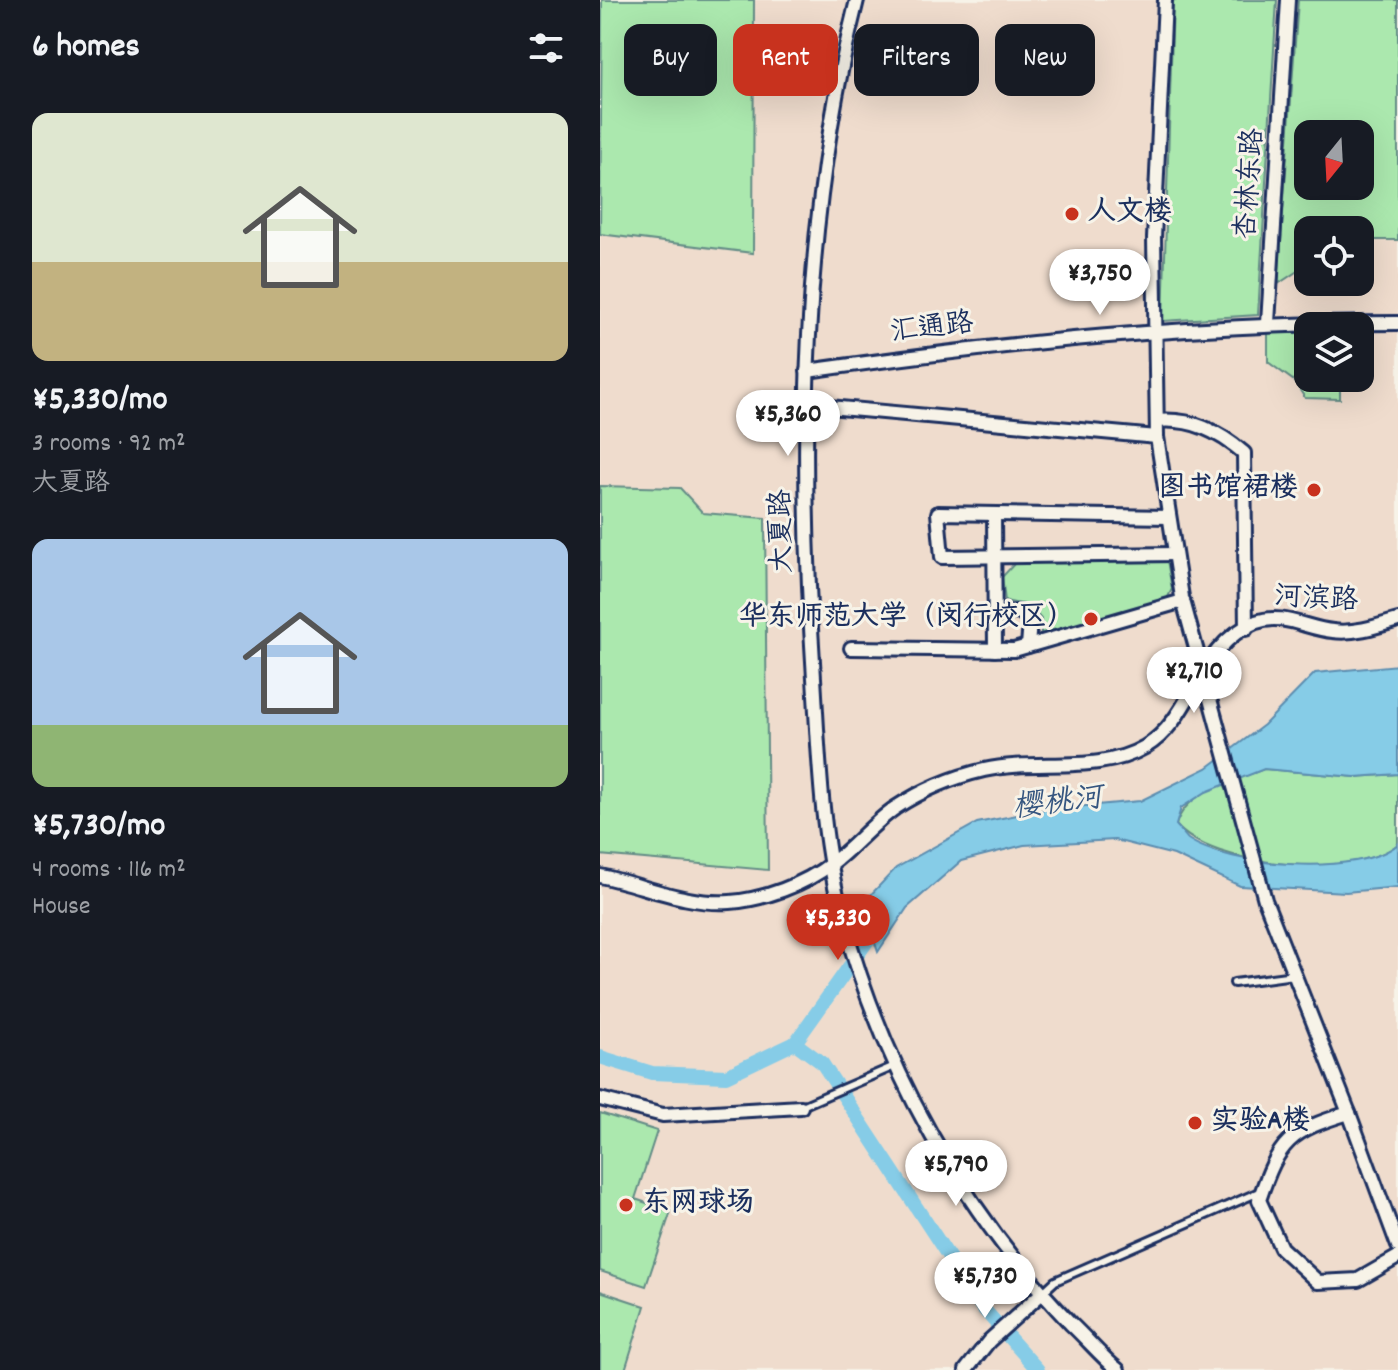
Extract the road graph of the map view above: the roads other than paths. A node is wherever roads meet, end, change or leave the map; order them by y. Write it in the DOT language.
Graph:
graph roads {
  1 [pos="857,0"];
  2 [pos="1165,0"];
  3 [pos="1288,0"];
  4 [pos="1268,323"];
  5 [pos="1398,323"];
  6 [pos="1157,330"];
  7 [pos="807,371"];
  8 [pos="807,405"];
  9 [pos="1157,421"];
  10 [pos="1157,437"];
  11 [pos="994,514"];
  12 [pos="1169,517"];
  13 [pos="1175,554"];
  14 [pos="995,556"];
  15 [pos="1183,601"];
  16 [pos="995,613"];
  17 [pos="1398,620"];
  18 [pos="1246,629"];
  19 [pos="1028,646"];
  20 [pos="851,648"];
  21 [pos="995,650"];
  22 [pos="1201,670"];
  23 [pos="830,865"];
  24 [pos="600,876"];
  25 [pos="1294,975"];
  26 [pos="1234,983"];
  27 [pos="897,1065"];
  28 [pos="600,1099"];
  29 [pos="801,1107"];
  30 [pos="1349,1113"];
  31 [pos="1263,1190"];
  32 [pos="1398,1246"];
  33 [pos="1398,1257"];
  34 [pos="1042,1293"];
  35 [pos="969,1369"];
  36 [pos="1118,1370"];
  1 -- 7 [label="street, 大夏路"];
  2 -- 6 [label="street"];
  3 -- 4 [label="street, 杏林东路"];
  4 -- 5 [label="street, 汇通路"];
  4 -- 6 [label="street, 汇通路"];
  6 -- 7 [label="street, 汇通路"];
  6 -- 9 [label="street"];
  7 -- 8 [label="street, 大夏路"];
  8 -- 10 [label="street"];
  8 -- 23 [label="street, 大夏路"];
  9 -- 10 [label="street"];
  9 -- 18 [label="street"];
  10 -- 12 [label="street"];
  11 -- 12 [label="street"];
  11 -- 14 [label="street"];
  11 -- 14 [label="street"];
  12 -- 13 [label="street"];
  13 -- 14 [label="street"];
  13 -- 15 [label="street"];
  14 -- 16 [label="street"];
  15 -- 19 [label="street"];
  15 -- 22 [label="street"];
  16 -- 19 [label="street"];
  16 -- 21 [label="street"];
  17 -- 18 [label="street, 河滨路"];
  18 -- 22 [label="street, 河滨路"];
  19 -- 21 [label="street"];
  20 -- 21 [label="street"];
  22 -- 23 [label="street, 河滨路"];
  22 -- 25 [label="street"];
  23 -- 24 [label="street, 河滨路"];
  23 -- 27 [label="street, 大夏路"];
  25 -- 26 [label="lane"];
  25 -- 30 [label="street"];
  27 -- 29 [label="lane"];
  27 -- 34 [label="street, 大夏路"];
  28 -- 29 [label="street"];
  30 -- 31 [label="street"];
  30 -- 32 [label="street"];
  31 -- 33 [label="street"];
  31 -- 34 [label="lane"];
  34 -- 35 [label="street"];
  34 -- 36 [label="street, 大夏路"];
}
